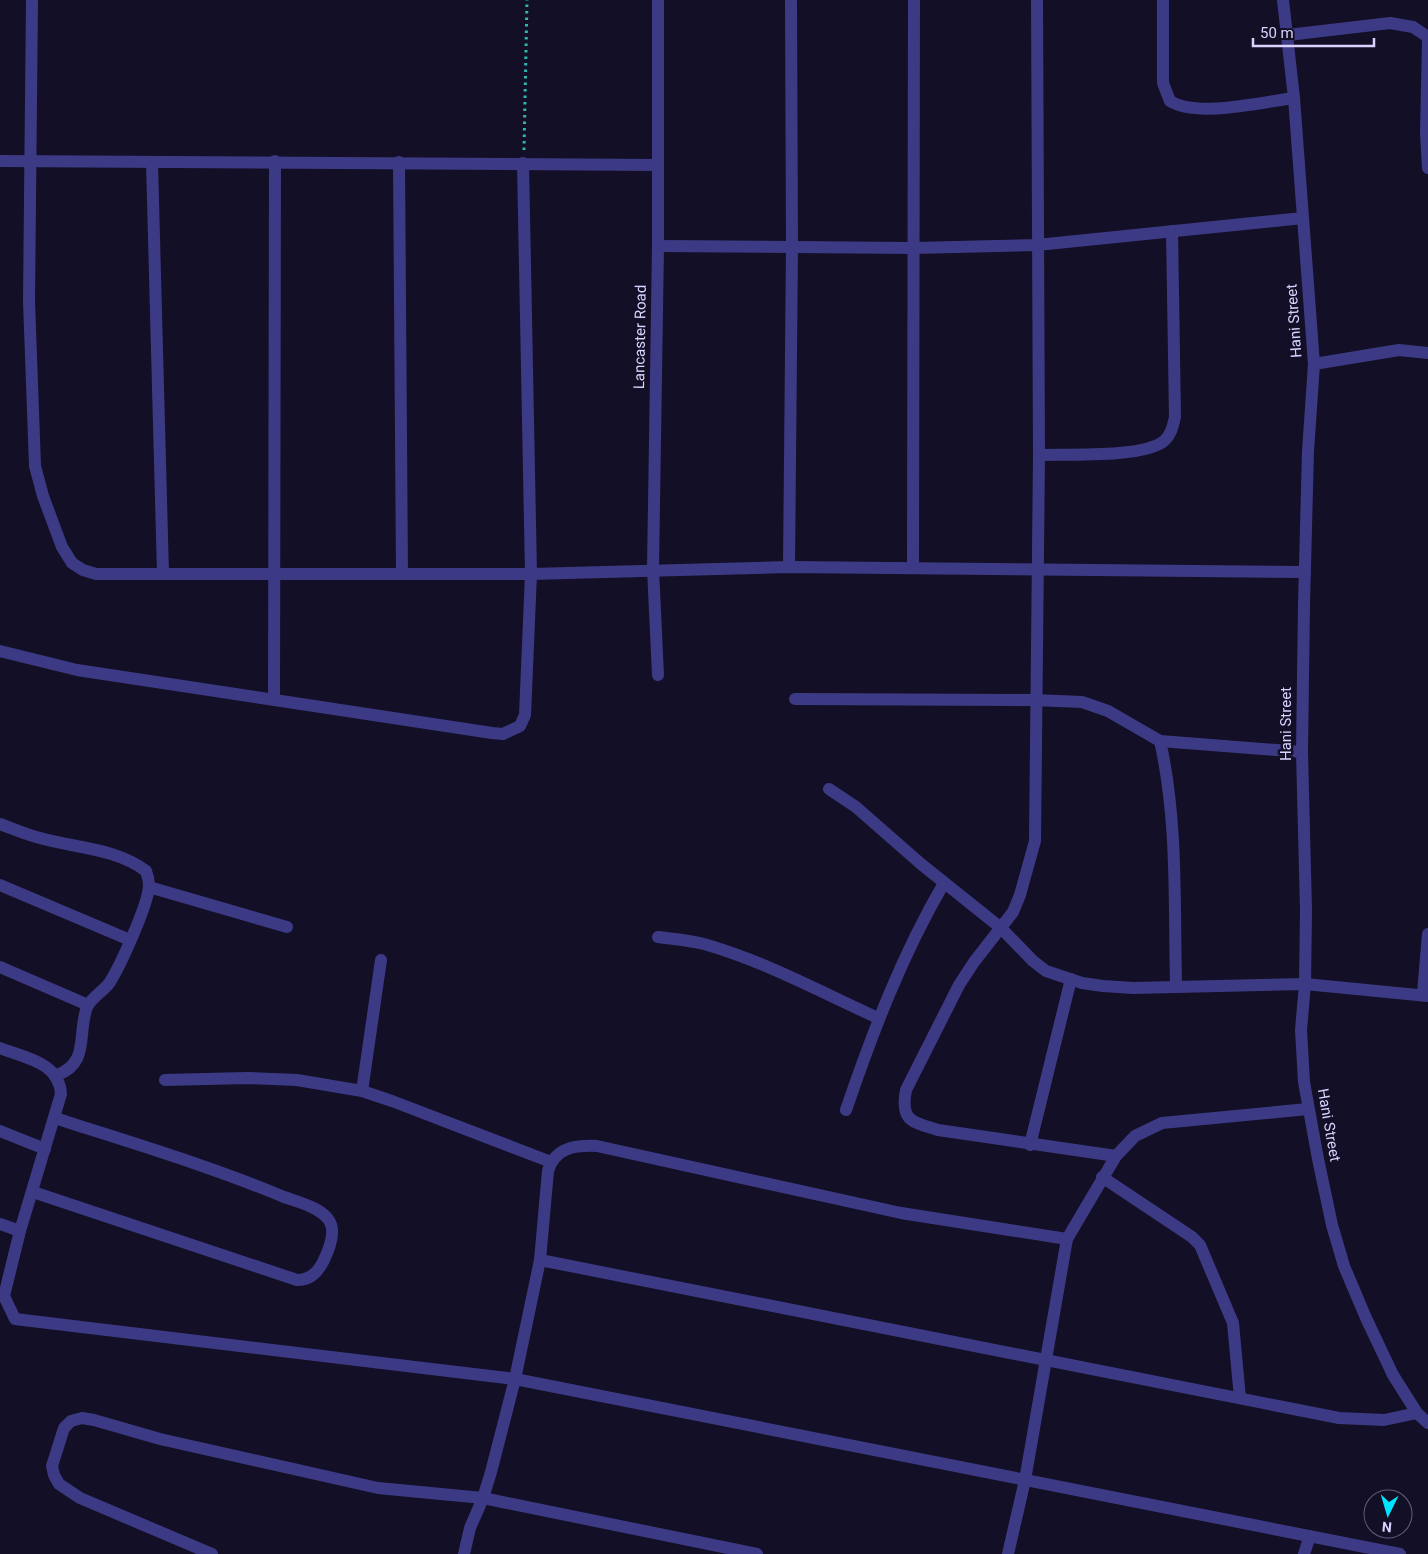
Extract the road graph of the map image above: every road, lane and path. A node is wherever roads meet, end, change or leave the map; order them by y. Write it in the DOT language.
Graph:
graph roads {
  1 [pos="32,0"];
  2 [pos="527,0"];
  3 [pos="658,0"];
  4 [pos="792,0"];
  5 [pos="914,0"];
  6 [pos="1038,0"];
  7 [pos="1162,0"];
  8 [pos="1283,0"];
  9 [pos="1288,35"];
  10 [pos="1428,37"];
  11 [pos="1428,41"];
  12 [pos="1294,98"];
  13 [pos="32,160"];
  14 [pos="0,161"];
  15 [pos="275,161"];
  16 [pos="152,162"];
  17 [pos="398,162"];
  18 [pos="523,163"];
  19 [pos="657,165"];
  20 [pos="1428,168"];
  21 [pos="1303,218"];
  22 [pos="1172,231"];
  23 [pos="1037,245"];
  24 [pos="658,246"];
  25 [pos="792,246"];
  26 [pos="914,248"];
  27 [pos="1428,353"];
  28 [pos="1314,364"];
  29 [pos="1038,455"];
  30 [pos="789,567"];
  31 [pos="913,567"];
  32 [pos="653,569"];
  33 [pos="1037,570"];
  34 [pos="402,572"];
  35 [pos="1305,572"];
  36 [pos="163,574"];
  37 [pos="531,574"];
  38 [pos="274,575"];
  39 [pos="0,651"];
  40 [pos="658,675"];
  41 [pos="795,699"];
  42 [pos="274,700"];
  43 [pos="1034,700"];
  44 [pos="1160,741"];
  45 [pos="1302,752"];
  46 [pos="829,789"];
  47 [pos="0,824"];
  48 [pos="944,883"];
  49 [pos="0,885"];
  50 [pos="149,887"];
  51 [pos="287,927"];
  52 [pos="1001,928"];
  53 [pos="1428,934"];
  54 [pos="658,937"];
  55 [pos="130,940"];
  56 [pos="381,960"];
  57 [pos="0,967"];
  58 [pos="1071,979"];
  59 [pos="1305,984"];
  60 [pos="1176,985"];
  61 [pos="1426,995"];
  62 [pos="88,1005"];
  63 [pos="878,1018"];
  64 [pos="0,1048"];
  65 [pos="57,1075"];
  66 [pos="165,1080"];
  67 [pos="362,1091"];
  68 [pos="846,1110"];
  69 [pos="1308,1110"];
  70 [pos="55,1118"];
  71 [pos="0,1131"];
  72 [pos="1030,1145"];
  73 [pos="45,1150"];
  74 [pos="1116,1156"];
  75 [pos="551,1162"];
  76 [pos="1102,1177"];
  77 [pos="32,1192"];
  78 [pos="0,1224"];
  79 [pos="20,1231"];
  80 [pos="1067,1239"];
  81 [pos="540,1260"];
  82 [pos="2,1296"];
  83 [pos="1045,1361"];
  84 [pos="515,1379"];
  85 [pos="1240,1398"];
  86 [pos="1417,1413"];
  87 [pos="1428,1423"];
  88 [pos="1025,1480"];
  89 [pos="483,1498"];
  90 [pos="1310,1536"];
  91 [pos="212,1554"];
  92 [pos="464,1554"];
  93 [pos="757,1554"];
  94 [pos="1008,1554"];
  95 [pos="1304,1554"];
  96 [pos="1400,1554"];
  1 -- 13 [label="street"];
  2 -- 18 [label="path"];
  3 -- 19 [label="street, Lancaster Road"];
  4 -- 25 [label="street"];
  5 -- 26 [label="street"];
  6 -- 23 [label="street"];
  7 -- 12 [label="street"];
  8 -- 9 [label="street, Hani Street"];
  9 -- 10 [label="street"];
  9 -- 12 [label="street, Hani Street"];
  11 -- 20 [label="street"];
  12 -- 21 [label="street, Hani Street"];
  13 -- 14 [label="street"];
  13 -- 16 [label="street"];
  13 -- 36 [label="street"];
  15 -- 16 [label="street"];
  15 -- 17 [label="street"];
  15 -- 38 [label="street"];
  16 -- 36 [label="street"];
  17 -- 18 [label="street"];
  17 -- 34 [label="street"];
  18 -- 19 [label="street"];
  18 -- 37 [label="street"];
  19 -- 24 [label="street, Lancaster Road"];
  21 -- 22 [label="street"];
  21 -- 28 [label="street, Hani Street"];
  22 -- 23 [label="street"];
  22 -- 29 [label="street"];
  23 -- 26 [label="street"];
  23 -- 29 [label="street"];
  24 -- 25 [label="street"];
  24 -- 32 [label="street, Lancaster Road"];
  25 -- 26 [label="street"];
  25 -- 30 [label="street"];
  26 -- 31 [label="street"];
  27 -- 28 [label="street"];
  28 -- 35 [label="street, Hani Street"];
  29 -- 33 [label="street"];
  30 -- 31 [label="street"];
  30 -- 32 [label="street"];
  31 -- 33 [label="street"];
  32 -- 37 [label="street"];
  32 -- 40 [label="street, Lancaster Road"];
  33 -- 35 [label="street"];
  33 -- 43 [label="street"];
  34 -- 37 [label="street"];
  34 -- 38 [label="street"];
  35 -- 45 [label="street, Hani Street"];
  36 -- 38 [label="street"];
  37 -- 42 [label="street"];
  38 -- 42 [label="street"];
  39 -- 42 [label="street"];
  41 -- 43 [label="street"];
  43 -- 44 [label="street"];
  43 -- 52 [label="street"];
  44 -- 45 [label="street"];
  44 -- 60 [label="street"];
  45 -- 59 [label="street, Hani Street"];
  46 -- 48 [label="street"];
  47 -- 50 [label="street"];
  48 -- 52 [label="street"];
  48 -- 63 [label="street"];
  49 -- 55 [label="street"];
  50 -- 51 [label="street"];
  50 -- 55 [label="street"];
  52 -- 58 [label="street"];
  52 -- 72 [label="street"];
  53 -- 61 [label="street"];
  54 -- 63 [label="street"];
  55 -- 62 [label="street"];
  56 -- 67 [label="street"];
  57 -- 62 [label="street"];
  58 -- 60 [label="street"];
  58 -- 72 [label="street"];
  59 -- 60 [label="street"];
  59 -- 61 [label="street"];
  59 -- 69 [label="street, Hani Street"];
  62 -- 65 [label="street"];
  63 -- 68 [label="street"];
  64 -- 65 [label="street"];
  65 -- 70 [label="street"];
  66 -- 67 [label="street"];
  67 -- 75 [label="street"];
  69 -- 74 [label="street"];
  69 -- 86 [label="street, Hani Street"];
  70 -- 73 [label="street"];
  70 -- 77 [label="street"];
  71 -- 73 [label="street"];
  72 -- 74 [label="street"];
  73 -- 77 [label="street"];
  74 -- 76 [label="street"];
  75 -- 80 [label="street"];
  75 -- 81 [label="street"];
  76 -- 80 [label="street"];
  76 -- 85 [label="street"];
  77 -- 79 [label="street"];
  78 -- 79 [label="street"];
  79 -- 82 [label="street"];
  80 -- 83 [label="street"];
  81 -- 83 [label="street"];
  81 -- 84 [label="street"];
  82 -- 84 [label="street"];
  83 -- 85 [label="street"];
  83 -- 88 [label="street"];
  84 -- 88 [label="street"];
  84 -- 89 [label="street"];
  85 -- 86 [label="street"];
  86 -- 87 [label="street, Hani Street"];
  88 -- 90 [label="street"];
  88 -- 94 [label="street"];
  89 -- 91 [label="street"];
  89 -- 92 [label="street"];
  89 -- 93 [label="street"];
  90 -- 95 [label="street"];
  90 -- 96 [label="street"];
}
